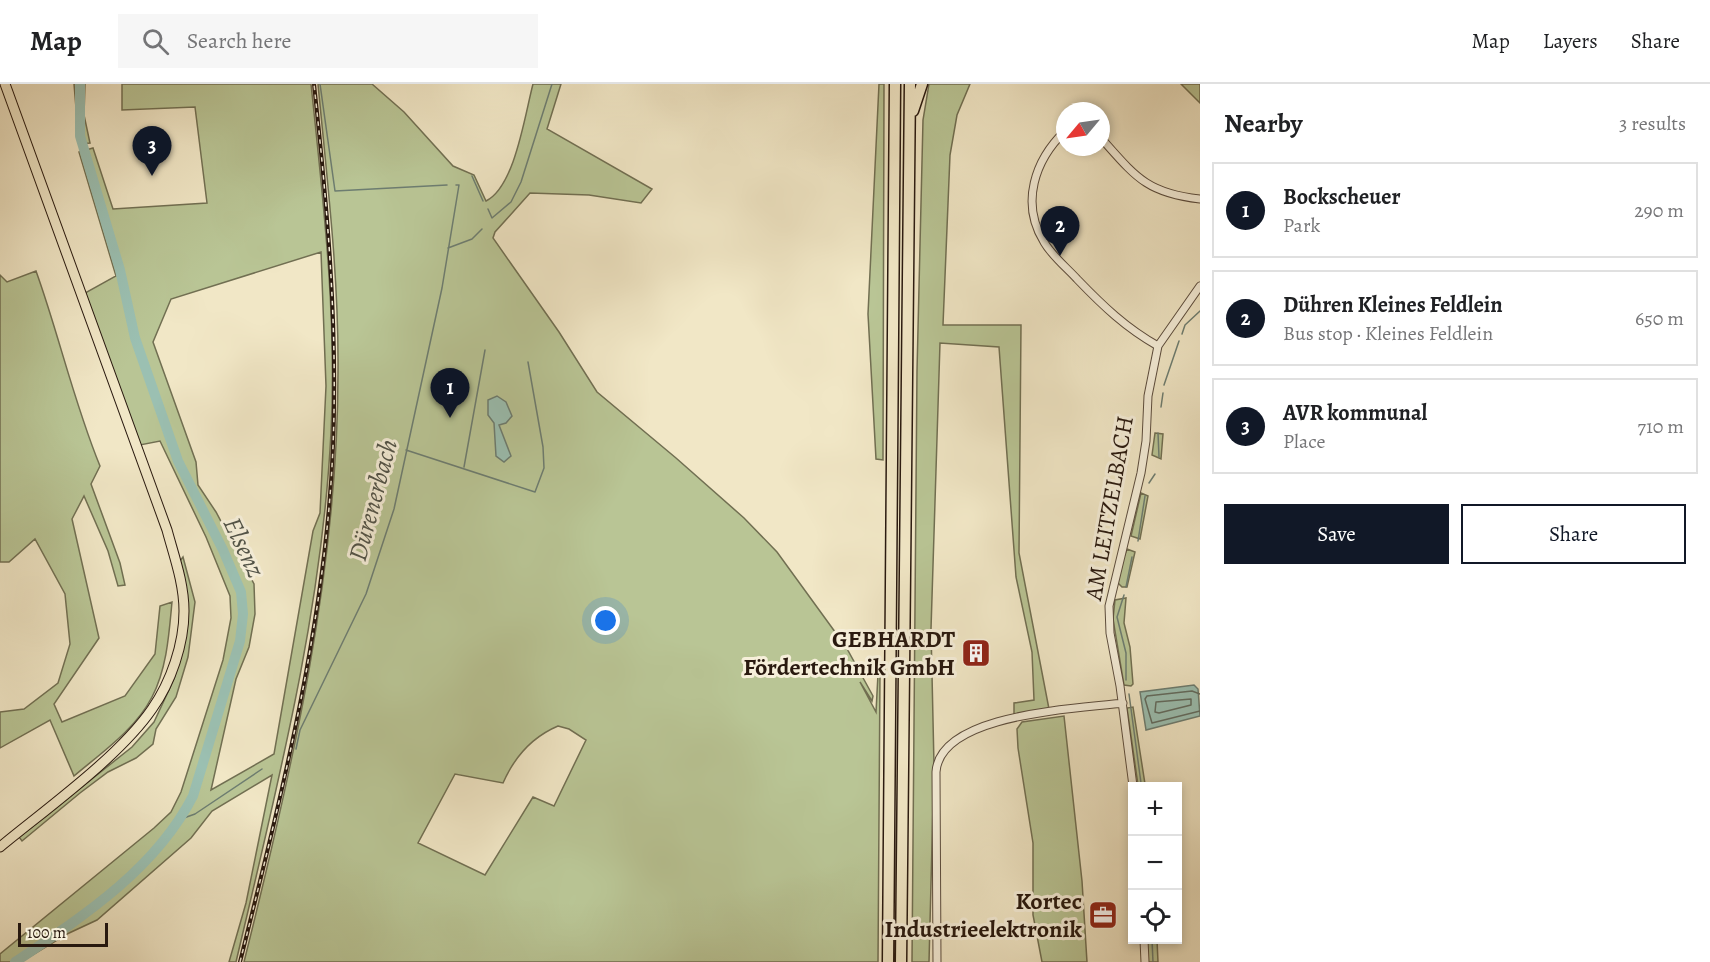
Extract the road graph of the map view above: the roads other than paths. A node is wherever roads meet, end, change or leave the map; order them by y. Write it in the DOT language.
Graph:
graph roads {
  1 [pos="5,84"];
  2 [pos="895,84"];
  3 [pos="910,84"];
  4 [pos="922,84"];
  5 [pos="910,123"];
  6 [pos="1056,140"];
  7 [pos="1110,147"];
  8 [pos="1200,199"];
  9 [pos="1200,286"];
  10 [pos="1158,346"];
  11 [pos="1123,703"];
  12 [pos="1133,782"];
  13 [pos="0,847"];
  14 [pos="1144,944"];
  15 [pos="888,962"];
  16 [pos="901,962"];
  17 [pos="937,962"];
  18 [pos="1145,962"];
  1 -- 13 [label="main road"];
  2 -- 15 [label="highway"];
  3 -- 5 [label="highway"];
  4 -- 5 [label="highway"];
  5 -- 16 [label="highway"];
  6 -- 10 [label="street"];
  7 -- 8 [label="street"];
  9 -- 10 [label="street, AM LEITZELBACH"];
  10 -- 11 [label="street, AM LEITZELBACH"];
  11 -- 12 [label="street, AM LEITZELBACH"];
  11 -- 17 [label="street"];
  14 -- 18 [label="street"];
}
